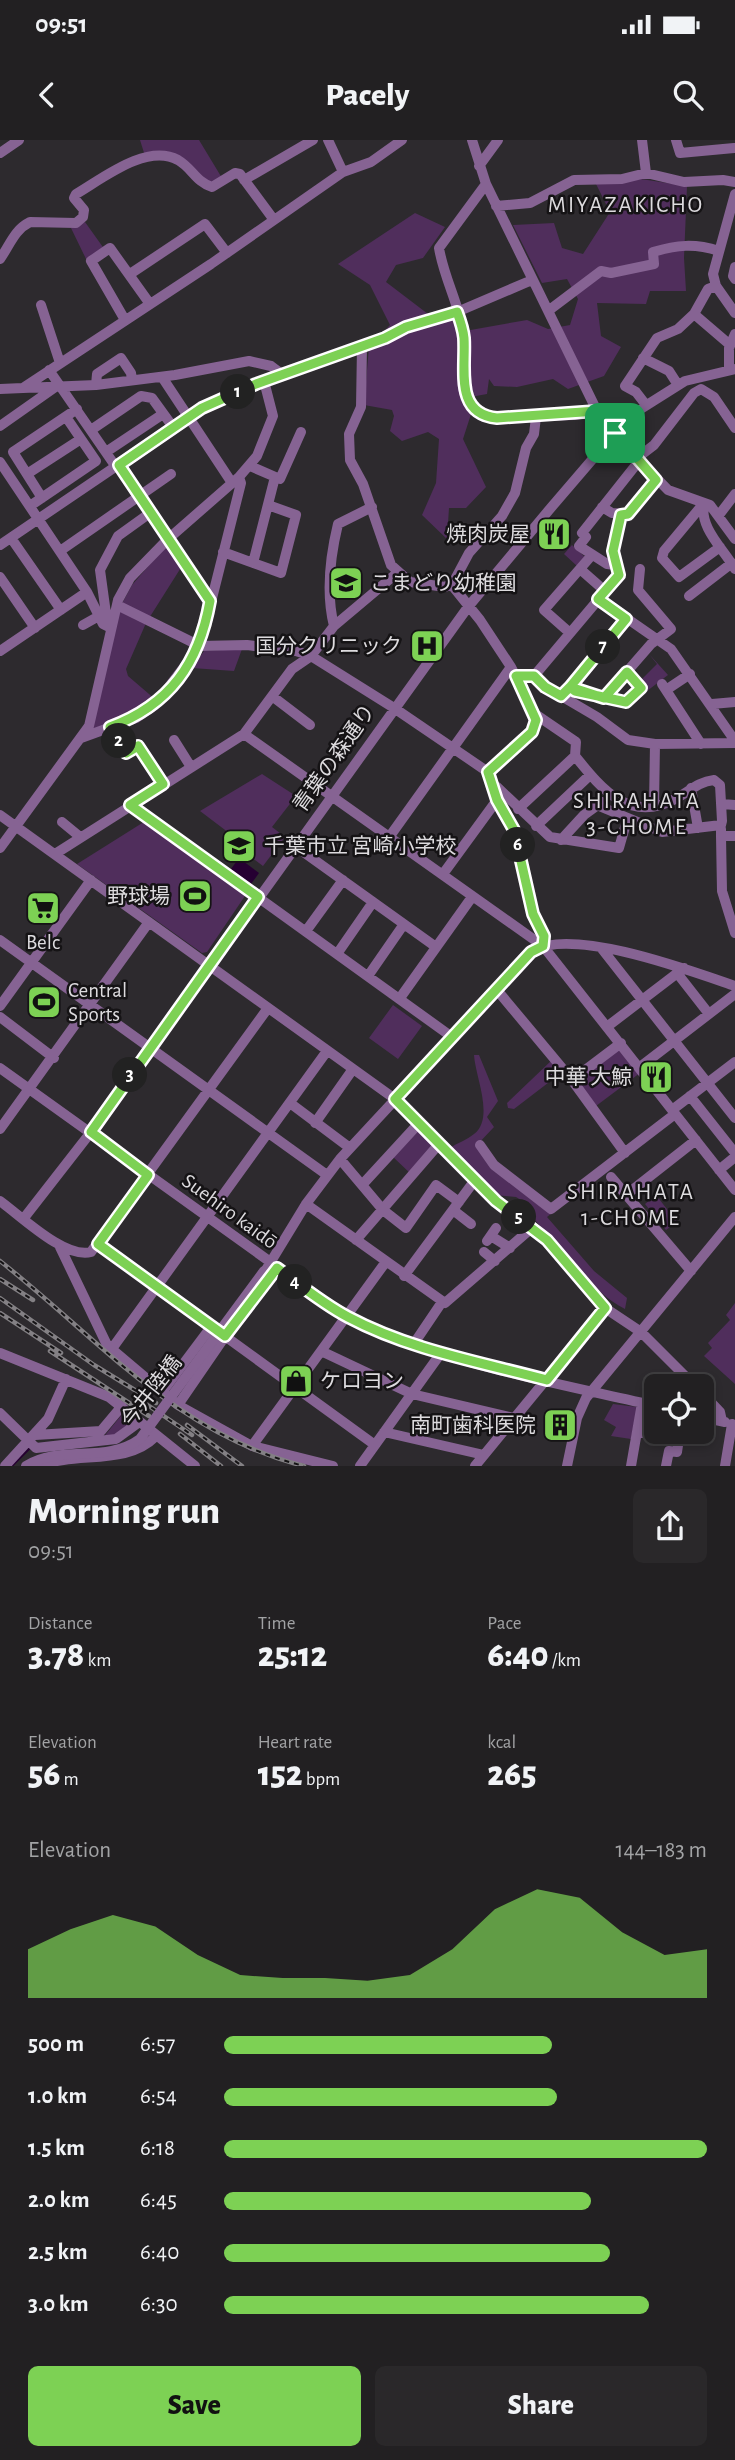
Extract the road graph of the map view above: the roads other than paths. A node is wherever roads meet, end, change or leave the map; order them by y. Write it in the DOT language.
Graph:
graph roads {
  1 [pos="19,140"];
  2 [pos="313,140"];
  3 [pos="328,140"];
  4 [pos="402,140"];
  5 [pos="472,140"];
  6 [pos="498,140"];
  7 [pos="642,140"];
  8 [pos="676,140"];
  9 [pos="733,140"];
  10 [pos="735,150"];
  11 [pos="0,153"];
  12 [pos="479,166"];
  13 [pos="343,172"];
  14 [pos="646,173"];
  15 [pos="244,180"];
  16 [pos="735,182"];
  17 [pos="485,184"];
  18 [pos="735,194"];
  19 [pos="496,206"];
  20 [pos="274,220"];
  21 [pos="719,251"];
  22 [pos="227,253"];
  23 [pos="0,260"];
  24 [pos="735,267"];
  25 [pos="130,274"];
  26 [pos="735,279"];
  27 [pos="533,280"];
  28 [pos="716,286"];
  29 [pos="41,304"];
  30 [pos="150,304"];
  31 [pos="548,311"];
  32 [pos="457,312"];
  33 [pos="735,313"];
  34 [pos="694,314"];
  35 [pos="125,320"];
  36 [pos="735,334"];
  37 [pos="729,344"];
  38 [pos="362,346"];
  39 [pos="643,358"];
  40 [pos="60,363"];
  41 [pos="732,369"];
  42 [pos="50,370"];
  43 [pos="283,375"];
  44 [pos="700,376"];
  45 [pos="162,377"];
  46 [pos="132,380"];
  47 [pos="264,382"];
  48 [pos="96,385"];
  49 [pos="678,385"];
  50 [pos="59,386"];
  51 [pos="23,388"];
  52 [pos="0,389"];
  53 [pos="706,391"];
  54 [pos="646,405"];
  55 [pos="77,409"];
  56 [pos="597,411"];
  57 [pos="163,414"];
  58 [pos="732,414"];
  59 [pos="66,417"];
  60 [pos="188,417"];
  61 [pos="536,417"];
  62 [pos="0,426"];
  63 [pos="173,427"];
  64 [pos="735,428"];
  65 [pos="92,430"];
  66 [pos="302,432"];
  67 [pos="615,433"];
  68 [pos="81,439"];
  69 [pos="106,452"];
  70 [pos="637,458"];
  71 [pos="0,462"];
  72 [pos="118,466"];
  73 [pos="250,466"];
  74 [pos="27,474"];
  75 [pos="170,474"];
  76 [pos="275,477"];
  77 [pos="236,480"];
  78 [pos="656,480"];
  79 [pos="735,494"];
  80 [pos="139,497"];
  81 [pos="42,498"];
  82 [pos="704,503"];
  83 [pos="268,505"];
  84 [pos="30,506"];
  85 [pos="372,507"];
  86 [pos="602,507"];
  87 [pos="150,513"];
  88 [pos="621,515"];
  89 [pos="719,515"];
  90 [pos="39,520"];
  91 [pos="11,538"];
  92 [pos="735,539"];
  93 [pos="167,540"];
  94 [pos="0,545"];
  95 [pos="720,547"];
  96 [pos="60,551"];
  97 [pos="223,552"];
  98 [pos="593,555"];
  99 [pos="253,563"];
  100 [pos="615,565"];
  101 [pos="733,566"];
  102 [pos="580,569"];
  103 [pos="640,569"];
  104 [pos="397,573"];
  105 [pos="0,577"];
  106 [pos="451,584"];
  107 [pos="87,592"];
  108 [pos="602,595"];
  109 [pos="689,596"];
  110 [pos="210,601"];
  111 [pos="117,604"];
  112 [pos="468,607"];
  113 [pos="61,610"];
  114 [pos="99,616"];
  115 [pos="626,619"];
  116 [pos="83,625"];
  117 [pos="334,626"];
  118 [pos="35,628"];
  119 [pos="111,628"];
  120 [pos="570,633"];
  121 [pos="0,636"];
  122 [pos="658,639"];
  123 [pos="200,646"];
  124 [pos="4,649"];
  125 [pos="312,656"];
  126 [pos="513,671"];
  127 [pos="627,672"];
  128 [pos="690,674"];
  129 [pos="534,676"];
  130 [pos="570,687"];
  131 [pos="272,696"];
  132 [pos="561,696"];
  133 [pos="604,698"];
  134 [pos="735,702"];
  135 [pos="712,704"];
  136 [pos="394,708"];
  137 [pos="535,714"];
  138 [pos="310,725"];
  139 [pos="110,727"];
  140 [pos="244,734"];
  141 [pos="81,739"];
  142 [pos="174,740"];
  143 [pos="735,742"];
  144 [pos="655,744"];
  145 [pos="701,744"];
  146 [pos="451,749"];
  147 [pos="575,756"];
  148 [pos="191,767"];
  149 [pos="488,772"];
  150 [pos="590,775"];
  151 [pos="163,784"];
  152 [pos="491,785"];
  153 [pos="691,788"];
  154 [pos="332,795"];
  155 [pos="608,796"];
  156 [pos="497,800"];
  157 [pos="722,804"];
  158 [pos="130,805"];
  159 [pos="735,805"];
  160 [pos="599,806"];
  161 [pos="654,806"];
  162 [pos="518,809"];
  163 [pos="0,815"];
  164 [pos="627,820"];
  165 [pos="62,822"];
  166 [pos="536,825"];
  167 [pos="16,826"];
  168 [pos="698,828"];
  169 [pos="721,831"];
  170 [pos="79,836"];
  171 [pos="390,836"];
  172 [pos="735,836"];
  173 [pos="561,840"];
  174 [pos="295,846"];
  175 [pos="0,848"];
  176 [pos="55,854"];
  177 [pos="443,874"];
  178 [pos="91,880"];
  179 [pos="343,880"];
  180 [pos="258,897"];
  181 [pos="472,897"];
  182 [pos="373,902"];
  183 [pos="149,922"];
  184 [pos="404,924"];
  185 [pos="306,931"];
  186 [pos="735,933"];
  187 [pos="0,940"];
  188 [pos="543,946"];
  189 [pos="436,947"];
  190 [pos="602,949"];
  191 [pos="337,954"];
  192 [pos="31,962"];
  193 [pos="209,965"];
  194 [pos="680,971"];
  195 [pos="368,976"];
  196 [pos="735,986"];
  197 [pos="496,990"];
  198 [pos="400,998"];
  199 [pos="734,998"];
  200 [pos="642,1000"];
  201 [pos="0,1006"];
  202 [pos="91,1006"];
  203 [pos="268,1008"];
  204 [pos="709,1014"];
  205 [pos="0,1017"];
  206 [pos="608,1026"];
  207 [pos="452,1037"];
  208 [pos="674,1041"];
  209 [pos="621,1043"];
  210 [pos="150,1048"];
  211 [pos="327,1051"];
  212 [pos="54,1058"];
  213 [pos="735,1062"];
  214 [pos="640,1067"];
  215 [pos="0,1068"];
  216 [pos="354,1069"];
  217 [pos="572,1080"];
  218 [pos="707,1083"];
  219 [pos="31,1089"];
  220 [pos="208,1090"];
  221 [pos="690,1096"];
  222 [pos="395,1099"];
  223 [pos="290,1103"];
  224 [pos="673,1112"];
  225 [pos="735,1118"];
  226 [pos="315,1123"];
  227 [pos="419,1123"];
  228 [pos="0,1129"];
  229 [pos="91,1132"];
  230 [pos="268,1133"];
  231 [pos="696,1140"];
  232 [pos="439,1144"];
  233 [pos="480,1145"];
  234 [pos="350,1148"];
  235 [pos="625,1153"];
  236 [pos="735,1155"];
  237 [pos="340,1159"];
  238 [pos="719,1170"];
  239 [pos="148,1175"];
  240 [pos="327,1175"];
  241 [pos="611,1177"];
  242 [pos="475,1180"];
  243 [pos="362,1185"];
  244 [pos="735,1190"];
  245 [pos="626,1195"];
  246 [pos="0,1201"];
  247 [pos="306,1205"];
  248 [pos="456,1206"];
  249 [pos="383,1210"];
  250 [pos="735,1217"];
  251 [pos="24,1218"];
  252 [pos="207,1219"];
  253 [pos="471,1224"];
  254 [pos="533,1227"];
  255 [pos="492,1235"];
  256 [pos="356,1240"];
  257 [pos="98,1244"];
  258 [pos="60,1247"];
  259 [pos="510,1248"];
  260 [pos="484,1252"];
  261 [pos="495,1261"];
  262 [pos="385,1263"];
  263 [pos="270,1267"];
  264 [pos="691,1271"];
  265 [pos="404,1276"];
  266 [pos="157,1288"];
  267 [pos="442,1302"];
  268 [pos="605,1308"];
  269 [pos="346,1317"];
  270 [pos="211,1327"];
  271 [pos="641,1332"];
  272 [pos="225,1336"];
  273 [pos="413,1345"];
  274 [pos="111,1350"];
  275 [pos="321,1351"];
  276 [pos="0,1353"];
  277 [pos="441,1353"];
  278 [pos="683,1374"];
  279 [pos="66,1379"];
  280 [pos="547,1380"];
  281 [pos="295,1386"];
  282 [pos="592,1390"];
  283 [pos="163,1391"];
  284 [pos="412,1394"];
  285 [pos="642,1403"];
  286 [pos="178,1405"];
  287 [pos="122,1406"];
  288 [pos="714,1406"];
  289 [pos="0,1413"];
  290 [pos="514,1418"];
  291 [pos="138,1423"];
  292 [pos="730,1423"];
  293 [pos="384,1432"];
  294 [pos="638,1432"];
  295 [pos="644,1432"];
  296 [pos="62,1434"];
  297 [pos="92,1437"];
  298 [pos="155,1437"];
  299 [pos="33,1441"];
  300 [pos="55,1444"];
  301 [pos="678,1444"];
  302 [pos="375,1445"];
  303 [pos="252,1446"];
  304 [pos="122,1455"];
  305 [pos="484,1455"];
  306 [pos="5,1466"];
  307 [pos="26,1466"];
  308 [pos="40,1466"];
  309 [pos="115,1466"];
  310 [pos="195,1466"];
  311 [pos="332,1466"];
  312 [pos="360,1466"];
  313 [pos="475,1466"];
  314 [pos="567,1466"];
  315 [pos="631,1466"];
  316 [pos="666,1466"];
  317 [pos="725,1466"];
  1 -- 11 [label="street"];
  2 -- 15 [label="street"];
  3 -- 13 [label="street"];
  4 -- 13 [label="street"];
  5 -- 12 [label="street"];
  6 -- 12 [label="street"];
  7 -- 14 [label="street"];
  8 -- 10 [label="street"];
  9 -- 10 [label="street"];
  12 -- 17 [label="street"];
  13 -- 20 [label="street"];
  14 -- 16 [label="street"];
  14 -- 19 [label="street"];
  15 -- 20 [label="street"];
  15 -- 23 [label="street"];
  17 -- 19 [label="street"];
  17 -- 32 [label="street"];
  18 -- 21 [label="street"];
  19 -- 27 [label="street"];
  20 -- 22 [label="street"];
  21 -- 28 [label="street"];
  21 -- 31 [label="street"];
  22 -- 25 [label="street"];
  22 -- 30 [label="street"];
  24 -- 26 [label="street"];
  25 -- 30 [label="street"];
  25 -- 35 [label="street"];
  27 -- 31 [label="street"];
  27 -- 32 [label="street"];
  28 -- 33 [label="street"];
  28 -- 34 [label="street"];
  29 -- 40 [label="street"];
  30 -- 35 [label="street"];
  31 -- 56 [label="street"];
  32 -- 38 [label="street"];
  32 -- 61 [label="street"];
  34 -- 37 [label="street"];
  34 -- 39 [label="street"];
  35 -- 40 [label="street"];
  36 -- 37 [label="street"];
  37 -- 41 [label="street"];
  38 -- 43 [label="street"];
  38 -- 85 [label="street"];
  39 -- 49 [label="street"];
  39 -- 54 [label="street"];
  40 -- 42 [label="street"];
  41 -- 44 [label="street, 青葉の森通り"];
  42 -- 50 [label="street"];
  42 -- 51 [label="street"];
  43 -- 45 [label="street"];
  43 -- 47 [label="street"];
  44 -- 49 [label="street, 青葉の森通り"];
  44 -- 53 [label="street"];
  45 -- 46 [label="street"];
  45 -- 60 [label="street"];
  46 -- 48 [label="street"];
  46 -- 48 [label="street"];
  47 -- 60 [label="street"];
  47 -- 73 [label="street"];
  48 -- 50 [label="street"];
  49 -- 54 [label="street, 青葉の森通り"];
  50 -- 51 [label="street"];
  50 -- 55 [label="street"];
  50 -- 62 [label="street"];
  51 -- 52 [label="street"];
  53 -- 58 [label="street"];
  53 -- 70 [label="street"];
  54 -- 67 [label="street, 青葉の森通り"];
  55 -- 59 [label="street"];
  55 -- 65 [label="street"];
  56 -- 61 [label="street"];
  56 -- 67 [label="street"];
  57 -- 63 [label="street"];
  57 -- 65 [label="street"];
  57 -- 69 [label="street"];
  58 -- 64 [label="street"];
  59 -- 68 [label="street"];
  59 -- 74 [label="street"];
  60 -- 63 [label="street"];
  60 -- 77 [label="street"];
  61 -- 106 [label="street"];
  63 -- 72 [label="street"];
  65 -- 69 [label="street"];
  66 -- 76 [label="street"];
  67 -- 70 [label="street"];
  67 -- 112 [label="street, 青葉の森通り"];
  68 -- 74 [label="street"];
  68 -- 81 [label="street"];
  69 -- 72 [label="street"];
  70 -- 78 [label="street"];
  70 -- 86 [label="street"];
  71 -- 84 [label="street"];
  72 -- 80 [label="street"];
  72 -- 90 [label="street"];
  73 -- 76 [label="street"];
  73 -- 77 [label="street"];
  74 -- 81 [label="street"];
  75 -- 80 [label="street"];
  76 -- 83 [label="street"];
  77 -- 93 [label="street"];
  77 -- 97 [label="street"];
  78 -- 82 [label="street"];
  78 -- 88 [label="street"];
  79 -- 89 [label="street"];
  80 -- 87 [label="street"];
  80 -- 96 [label="street"];
  81 -- 84 [label="street"];
  82 -- 89 [label="street"];
  82 -- 95 [label="street"];
  82 -- 95 [label="street"];
  83 -- 99 [label="street"];
  83 -- 99 [label="street"];
  84 -- 90 [label="street"];
  85 -- 104 [label="street"];
  85 -- 117 [label="street"];
  86 -- 88 [label="street"];
  86 -- 98 [label="street"];
  87 -- 93 [label="street"];
  87 -- 119 [label="street"];
  88 -- 100 [label="street"];
  89 -- 92 [label="street"];
  90 -- 91 [label="street"];
  90 -- 96 [label="street"];
  91 -- 94 [label="street"];
  91 -- 113 [label="street"];
  93 -- 110 [label="street"];
  93 -- 111 [label="street"];
  95 -- 101 [label="street"];
  96 -- 107 [label="street"];
  97 -- 99 [label="street"];
  97 -- 110 [label="street"];
  98 -- 100 [label="street"];
  98 -- 102 [label="street"];
  100 -- 108 [label="street"];
  101 -- 109 [label="street"];
  102 -- 108 [label="street"];
  102 -- 120 [label="street"];
  103 -- 122 [label="street"];
  104 -- 106 [label="street"];
  104 -- 117 [label="street"];
  105 -- 118 [label="street"];
  106 -- 112 [label="street"];
  107 -- 113 [label="street"];
  107 -- 114 [label="street"];
  108 -- 115 [label="street"];
  108 -- 120 [label="street"];
  110 -- 123 [label="street"];
  111 -- 119 [label="street"];
  111 -- 123 [label="street"];
  112 -- 126 [label="street"];
  112 -- 136 [label="street, 青葉の森通り"];
  113 -- 118 [label="street"];
  114 -- 116 [label="street"];
  114 -- 119 [label="street"];
  115 -- 122 [label="street"];
  115 -- 130 [label="street"];
  117 -- 125 [label="street"];
  118 -- 124 [label="street"];
  119 -- 141 [label="street"];
  120 -- 129 [label="street"];
  121 -- 124 [label="street"];
  122 -- 127 [label="street"];
  122 -- 128 [label="street"];
  123 -- 125 [label="street"];
  123 -- 139 [label="street"];
  125 -- 131 [label="street"];
  125 -- 136 [label="street"];
  126 -- 129 [label="street"];
  126 -- 137 [label="street"];
  126 -- 146 [label="street"];
  127 -- 133 [label="street"];
  127 -- 133 [label="street"];
  128 -- 135 [label="street"];
  128 -- 145 [label="street"];
  129 -- 132 [label="street"];
  130 -- 132 [label="street"];
  130 -- 133 [label="street"];
  131 -- 138 [label="street"];
  131 -- 140 [label="street"];
  132 -- 144 [label="street"];
  134 -- 135 [label="street"];
  135 -- 143 [label="street"];
  136 -- 146 [label="street"];
  136 -- 154 [label="street, 青葉の森通り"];
  137 -- 147 [label="street"];
  137 -- 149 [label="street"];
  139 -- 141 [label="street"];
  139 -- 151 [label="street"];
  140 -- 148 [label="street"];
  140 -- 154 [label="street"];
  141 -- 167 [label="street"];
  142 -- 148 [label="street"];
  143 -- 145 [label="street"];
  144 -- 145 [label="street"];
  144 -- 161 [label="street"];
  146 -- 149 [label="street"];
  146 -- 171 [label="street"];
  147 -- 150 [label="street"];
  147 -- 162 [label="street"];
  148 -- 151 [label="street"];
  149 -- 152 [label="street"];
  150 -- 155 [label="street"];
  150 -- 166 [label="street"];
  151 -- 158 [label="street"];
  152 -- 156 [label="street"];
  152 -- 162 [label="street"];
  153 -- 157 [label="street"];
  153 -- 161 [label="street"];
  153 -- 168 [label="street"];
  154 -- 171 [label="street"];
  154 -- 174 [label="street, 青葉の森通り"];
  155 -- 160 [label="street"];
  155 -- 161 [label="street"];
  156 -- 177 [label="street"];
  156 -- 188 [label="street"];
  157 -- 159 [label="street"];
  157 -- 169 [label="street"];
  158 -- 170 [label="street"];
  158 -- 180 [label="street"];
  160 -- 164 [label="street"];
  160 -- 173 [label="street"];
  162 -- 166 [label="street"];
  163 -- 167 [label="street"];
  164 -- 168 [label="street"];
  164 -- 173 [label="street"];
  165 -- 170 [label="street"];
  166 -- 173 [label="street"];
  167 -- 175 [label="street"];
  167 -- 176 [label="street"];
  168 -- 169 [label="street"];
  169 -- 172 [label="street"];
  169 -- 186 [label="street"];
  170 -- 176 [label="street"];
  171 -- 177 [label="street"];
  174 -- 179 [label="street"];
  174 -- 180 [label="street, 青葉の森通り"];
  176 -- 178 [label="street"];
  177 -- 181 [label="street"];
  178 -- 183 [label="street"];
  178 -- 192 [label="street"];
  179 -- 182 [label="street"];
  179 -- 185 [label="street"];
  180 -- 185 [label="street"];
  180 -- 193 [label="street, 青葉の森通り"];
  181 -- 188 [label="street"];
  181 -- 189 [label="street"];
  182 -- 184 [label="street"];
  182 -- 191 [label="street"];
  183 -- 193 [label="street"];
  183 -- 202 [label="street"];
  184 -- 189 [label="street"];
  184 -- 195 [label="street"];
  185 -- 191 [label="street"];
  187 -- 192 [label="street"];
  188 -- 190 [label="street"];
  188 -- 197 [label="street"];
  188 -- 206 [label="street"];
  189 -- 198 [label="street"];
  190 -- 194 [label="street"];
  190 -- 200 [label="street"];
  191 -- 195 [label="street"];
  192 -- 201 [label="street"];
  192 -- 202 [label="street"];
  193 -- 203 [label="street"];
  193 -- 210 [label="street, 青葉の森通り"];
  194 -- 196 [label="street"];
  194 -- 200 [label="street"];
  194 -- 204 [label="street"];
  195 -- 198 [label="street"];
  197 -- 207 [label="street"];
  197 -- 217 [label="street"];
  198 -- 207 [label="street"];
  199 -- 204 [label="street"];
  200 -- 206 [label="street"];
  200 -- 208 [label="street"];
  202 -- 210 [label="street"];
  202 -- 212 [label="street"];
  203 -- 211 [label="street"];
  203 -- 220 [label="street"];
  204 -- 208 [label="street"];
  205 -- 212 [label="street"];
  206 -- 209 [label="street"];
  207 -- 222 [label="street"];
  208 -- 214 [label="street"];
  208 -- 218 [label="street"];
  209 -- 214 [label="street"];
  209 -- 217 [label="street"];
  210 -- 220 [label="street"];
  210 -- 229 [label="street, 青葉の森通り"];
  211 -- 216 [label="street"];
  211 -- 223 [label="street"];
  212 -- 219 [label="street"];
  213 -- 218 [label="street"];
  214 -- 224 [label="street"];
  215 -- 219 [label="street, Suehiro kaidō"];
  216 -- 222 [label="street"];
  216 -- 226 [label="street"];
  217 -- 235 [label="street"];
  218 -- 221 [label="street"];
  218 -- 225 [label="street"];
  219 -- 228 [label="street"];
  219 -- 229 [label="street, Suehiro kaidō"];
  220 -- 230 [label="street"];
  220 -- 239 [label="street"];
  221 -- 224 [label="street"];
  221 -- 236 [label="street"];
  222 -- 227 [label="street"];
  222 -- 234 [label="street"];
  223 -- 226 [label="street"];
  223 -- 230 [label="street"];
  224 -- 231 [label="street"];
  224 -- 235 [label="street"];
  226 -- 234 [label="street"];
  227 -- 232 [label="street"];
  227 -- 243 [label="street"];
  229 -- 239 [label="street, Suehiro kaidō"];
  229 -- 251 [label="street, 青葉の森通り"];
  230 -- 240 [label="street"];
  230 -- 252 [label="street"];
  231 -- 238 [label="street"];
  231 -- 245 [label="street"];
  232 -- 242 [label="street"];
  232 -- 249 [label="street"];
  233 -- 235 [label="street"];
  234 -- 237 [label="street"];
  236 -- 238 [label="street"];
  237 -- 240 [label="street"];
  237 -- 243 [label="street"];
  238 -- 244 [label="street"];
  239 -- 252 [label="street, Suehiro kaidō"];
  239 -- 257 [label="street"];
  240 -- 247 [label="street"];
  241 -- 245 [label="street"];
  242 -- 248 [label="street"];
  242 -- 254 [label="street"];
  243 -- 249 [label="street"];
  245 -- 264 [label="street"];
  246 -- 251 [label="street"];
  247 -- 256 [label="street"];
  247 -- 263 [label="street"];
  248 -- 249 [label="street"];
  248 -- 253 [label="street"];
  248 -- 265 [label="street"];
  249 -- 256 [label="street"];
  250 -- 264 [label="street"];
  251 -- 258 [label="street"];
  252 -- 263 [label="street, Suehiro kaidō"];
  252 -- 266 [label="street"];
  254 -- 259 [label="street"];
  254 -- 268 [label="street"];
  255 -- 259 [label="street"];
  256 -- 262 [label="street"];
  257 -- 258 [label="street"];
  257 -- 266 [label="street"];
  258 -- 274 [label="street"];
  259 -- 261 [label="street"];
  260 -- 261 [label="street"];
  261 -- 267 [label="street"];
  262 -- 265 [label="street"];
  262 -- 269 [label="street"];
  263 -- 269 [label="street, Suehiro kaidō"];
  263 -- 272 [label="street"];
  263 -- 307 [label="street, 今井陸橋, bridge"];
  264 -- 271 [label="street"];
  265 -- 267 [label="street"];
  266 -- 270 [label="street"];
  266 -- 274 [label="street"];
  267 -- 273 [label="street"];
  268 -- 271 [label="street"];
  268 -- 280 [label="street"];
  269 -- 273 [label="street, Suehiro kaidō"];
  269 -- 275 [label="street"];
  270 -- 272 [label="street"];
  270 -- 283 [label="street"];
  271 -- 278 [label="street"];
  271 -- 282 [label="street"];
  272 -- 281 [label="street"];
  272 -- 286 [label="street"];
  273 -- 277 [label="street, Suehiro kaidō"];
  274 -- 283 [label="street"];
  275 -- 281 [label="street"];
  275 -- 284 [label="street"];
  276 -- 279 [label="street"];
  277 -- 280 [label="street, Suehiro kaidō"];
  277 -- 284 [label="street"];
  279 -- 287 [label="street"];
  279 -- 299 [label="street"];
  280 -- 282 [label="street, Suehiro kaidō"];
  280 -- 290 [label="street"];
  281 -- 302 [label="street"];
  281 -- 303 [label="street"];
  282 -- 285 [label="street, Suehiro kaidō"];
  282 -- 314 [label="street"];
  283 -- 286 [label="street"];
  284 -- 290 [label="street"];
  284 -- 293 [label="street"];
  285 -- 294 [label="street"];
  286 -- 303 [label="street"];
  287 -- 291 [label="street"];
  287 -- 297 [label="street"];
  288 -- 292 [label="street"];
  289 -- 299 [label="street"];
  290 -- 305 [label="street"];
  291 -- 297 [label="street"];
  291 -- 298 [label="street"];
  292 -- 317 [label="street"];
  293 -- 302 [label="street"];
  293 -- 305 [label="street"];
  294 -- 295 [label="street"];
  294 -- 315 [label="street"];
  296 -- 297 [label="street"];
  296 -- 299 [label="street"];
  296 -- 300 [label="street"];
  297 -- 300 [label="street"];
  298 -- 304 [label="street"];
  298 -- 310 [label="street"];
  299 -- 300 [label="street"];
  299 -- 306 [label="street"];
  301 -- 316 [label="street"];
  302 -- 312 [label="street"];
  303 -- 311 [label="street"];
  304 -- 308 [label="street"];
  304 -- 309 [label="street"];
  305 -- 313 [label="street"];
}
